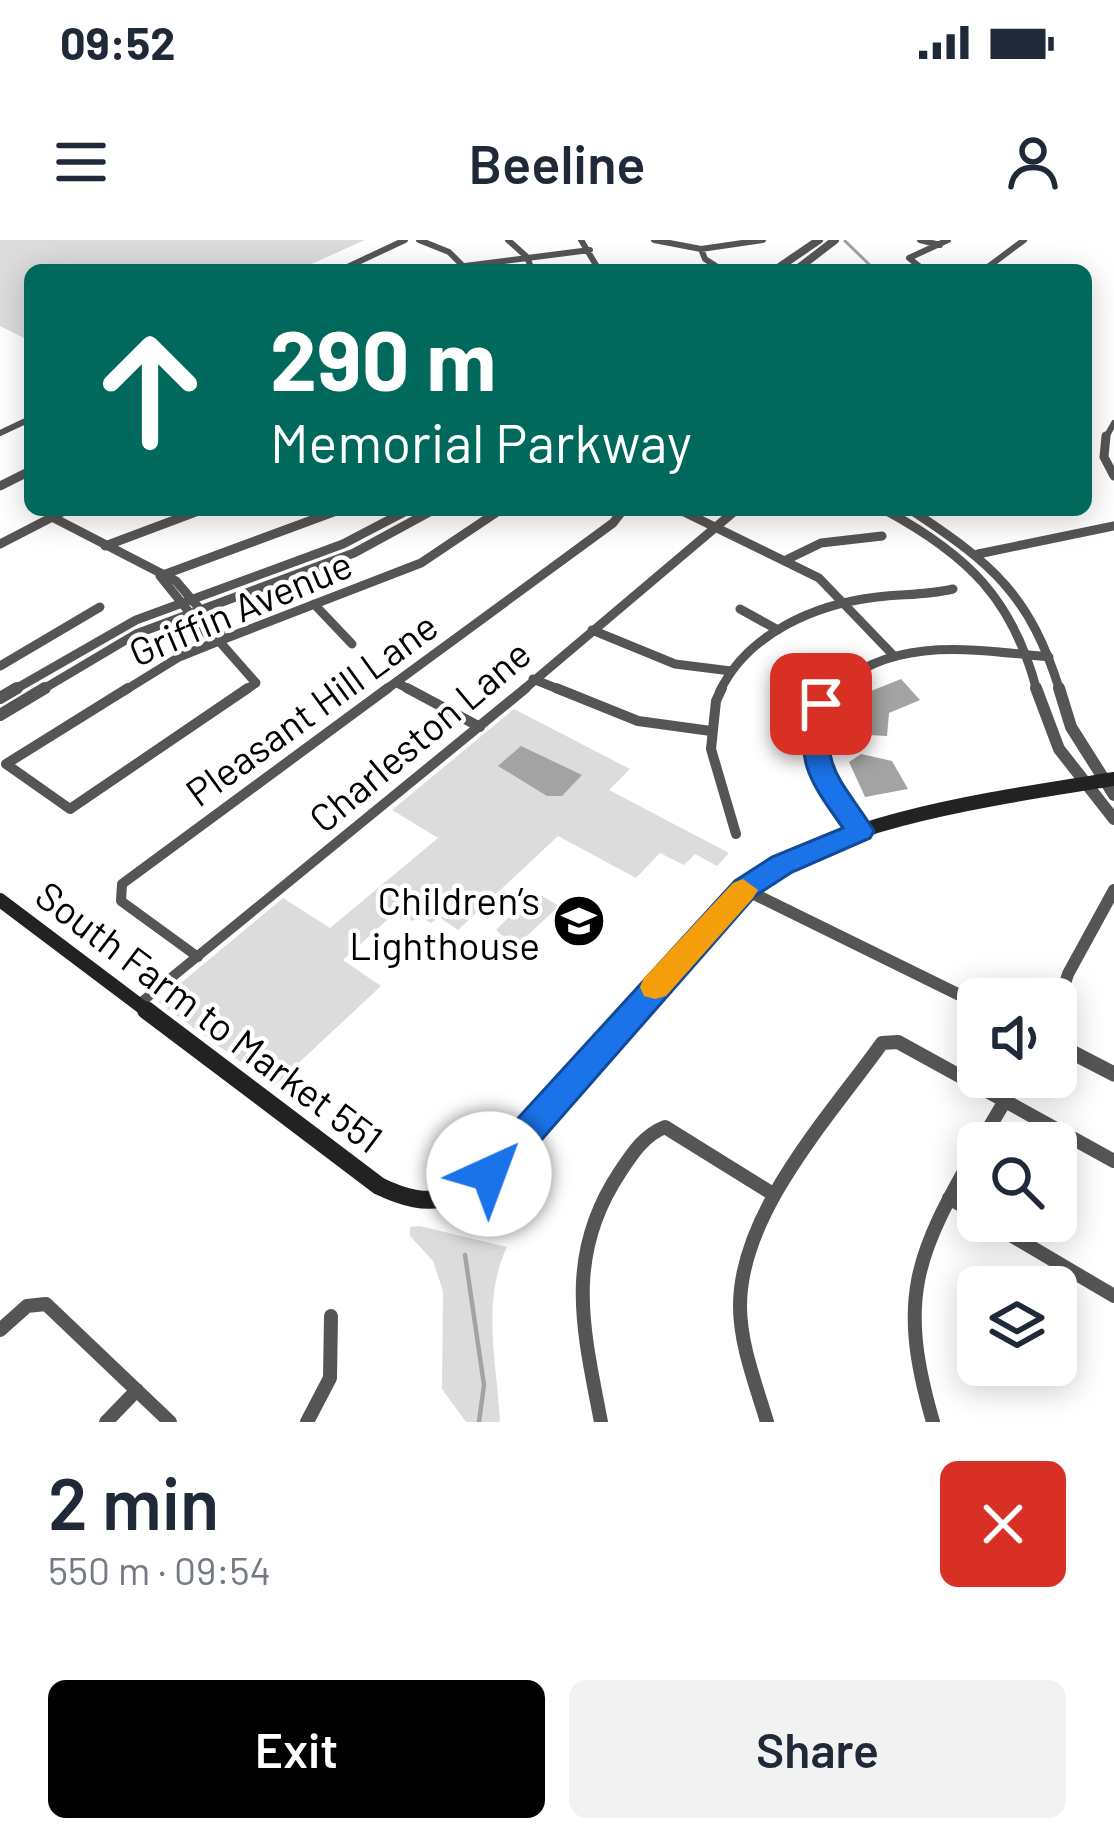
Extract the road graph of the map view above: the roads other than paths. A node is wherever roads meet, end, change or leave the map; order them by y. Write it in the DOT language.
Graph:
graph roads {
  1 [pos="405,240"];
  2 [pos="418,240"];
  3 [pos="508,240"];
  4 [pos="580,240"];
  5 [pos="654,240"];
  6 [pos="764,240"];
  7 [pos="819,240"];
  8 [pos="835,240"];
  9 [pos="920,240"];
  10 [pos="1021,240"];
  11 [pos="944,243"];
  12 [pos="701,249"];
  13 [pos="590,250"];
  14 [pos="527,257"];
  15 [pos="354,264"];
  16 [pos="461,264"];
  17 [pos="483,264"];
  18 [pos="530,264"];
  19 [pos="596,264"];
  20 [pos="713,264"];
  21 [pos="784,264"];
  22 [pos="804,264"];
  23 [pos="916,264"];
  24 [pos="991,264"];
  25 [pos="1114,423"];
  26 [pos="1110,462"];
  27 [pos="1114,476"];
  28 [pos="185,516"];
  29 [pos="323,516"];
  30 [pos="397,516"];
  31 [pos="422,516"];
  32 [pos="491,516"];
  33 [pos="618,516"];
  34 [pos="694,516"];
  35 [pos="728,516"];
  36 [pos="897,516"];
  37 [pos="919,516"];
  38 [pos="52,517"];
  39 [pos="1114,524"];
  40 [pos="716,525"];
  41 [pos="0,531"];
  42 [pos="882,536"];
  43 [pos="12,538"];
  44 [pos="0,544"];
  45 [pos="105,546"];
  46 [pos="978,554"];
  47 [pos="961,558"];
  48 [pos="786,560"];
  49 [pos="160,576"];
  50 [pos="953,590"];
  51 [pos="314,604"];
  52 [pos="845,604"];
  53 [pos="191,606"];
  54 [pos="100,607"];
  55 [pos="740,609"];
  56 [pos="778,629"];
  57 [pos="592,630"];
  58 [pos="219,640"];
  59 [pos="352,644"];
  60 [pos="1027,655"];
  61 [pos="894,656"];
  62 [pos="1049,657"];
  63 [pos="0,666"];
  64 [pos="731,671"];
  65 [pos="533,680"];
  66 [pos="397,683"];
  67 [pos="0,698"];
  68 [pos="0,715"];
  69 [pos="480,727"];
  70 [pos="711,731"];
  71 [pos="1109,780"];
  72 [pos="1084,785"];
  73 [pos="1114,795"];
  74 [pos="1114,819"];
  75 [pos="860,831"];
  76 [pos="736,834"];
  77 [pos="745,889"];
  78 [pos="1114,890"];
  79 [pos="0,900"];
  80 [pos="1109,906"];
  81 [pos="198,956"];
  82 [pos="1067,978"];
  83 [pos="957,994"];
  84 [pos="139,1004"];
  85 [pos="1077,1055"];
  86 [pos="1114,1074"];
  87 [pos="1007,1098"];
  88 [pos="1005,1101"];
  89 [pos="993,1122"];
  90 [pos="1114,1161"];
  91 [pos="957,1184"];
  92 [pos="773,1194"];
  93 [pos="949,1198"];
  94 [pos="957,1203"];
  95 [pos="1023,1242"];
  96 [pos="1114,1296"];
  97 [pos="331,1316"];
  98 [pos="0,1330"];
  99 [pos="137,1390"];
  100 [pos="106,1422"];
  101 [pos="170,1422"];
  102 [pos="307,1422"];
  103 [pos="602,1422"];
  104 [pos="767,1422"];
  105 [pos="933,1422"];
  1 -- 15 [label="street"];
  2 -- 16 [label="street"];
  3 -- 14 [label="street"];
  4 -- 13 [label="street"];
  5 -- 12 [label="street"];
  6 -- 12 [label="street"];
  7 -- 21 [label="street"];
  8 -- 22 [label="street"];
  9 -- 11 [label="street"];
  10 -- 24 [label="street"];
  11 -- 23 [label="street"];
  12 -- 20 [label="street"];
  13 -- 14 [label="street"];
  13 -- 19 [label="street"];
  14 -- 17 [label="street"];
  14 -- 18 [label="street"];
  25 -- 26 [label="street"];
  26 -- 27 [label="street"];
  28 -- 45 [label="street"];
  29 -- 49 [label="street"];
  30 -- 53 [label="street"];
  31 -- 53 [label="street"];
  32 -- 51 [label="street, Griffin Avenue"];
  33 -- 66 [label="street, Pleasant Hill Lane"];
  34 -- 40 [label="street"];
  35 -- 40 [label="street, Charleston Lane"];
  36 -- 47 [label="street"];
  37 -- 46 [label="street"];
  38 -- 43 [label="street"];
  38 -- 45 [label="street"];
  39 -- 46 [label="street"];
  40 -- 48 [label="street"];
  40 -- 57 [label="street, Charleston Lane"];
  41 -- 43 [label="street"];
  42 -- 48 [label="street"];
  43 -- 44 [label="street"];
  45 -- 49 [label="street"];
  46 -- 47 [label="street"];
  46 -- 62 [label="street"];
  47 -- 60 [label="street"];
  48 -- 52 [label="street"];
  49 -- 53 [label="street"];
  50 -- 52 [label="street"];
  51 -- 58 [label="street, Griffin Avenue"];
  51 -- 59 [label="street"];
  52 -- 56 [label="street"];
  52 -- 61 [label="street"];
  53 -- 58 [label="street"];
  53 -- 67 [label="street"];
  53 -- 68 [label="street"];
  54 -- 63 [label="street"];
  55 -- 56 [label="street"];
  56 -- 64 [label="street"];
  57 -- 64 [label="street"];
  57 -- 65 [label="street, Charleston Lane"];
  58 -- 58 [label="street, Griffin Avenue"];
  60 -- 61 [label="street"];
  60 -- 62 [label="street"];
  60 -- 72 [label="street"];
  61 -- 75 [label="street"];
  62 -- 71 [label="street"];
  64 -- 70 [label="street"];
  65 -- 69 [label="street, Charleston Lane"];
  65 -- 70 [label="street"];
  66 -- 69 [label="street"];
  66 -- 81 [label="street, Pleasant Hill Lane"];
  69 -- 81 [label="street, Charleston Lane"];
  70 -- 76 [label="street"];
  71 -- 72 [label="main road"];
  71 -- 73 [label="street"];
  72 -- 74 [label="street"];
  72 -- 75 [label="main road"];
  75 -- 77 [label="main road"];
  77 -- 83 [label="street"];
  77 -- 84 [label="main road, South Farm to Market 551"];
  78 -- 80 [label="street"];
  79 -- 84 [label="main road, South Farm to Market 551"];
  80 -- 82 [label="street"];
  81 -- 84 [label="street, Charleston Lane"];
  85 -- 86 [label="street"];
  87 -- 88 [label="street"];
  88 -- 89 [label="street"];
  88 -- 90 [label="street"];
  88 -- 92 [label="street"];
  91 -- 93 [label="street"];
  92 -- 103 [label="street"];
  92 -- 104 [label="street"];
  93 -- 94 [label="street"];
  93 -- 105 [label="street"];
  95 -- 96 [label="street"];
  97 -- 102 [label="street"];
  98 -- 99 [label="street"];
  99 -- 100 [label="street"];
  99 -- 101 [label="street"];
}
